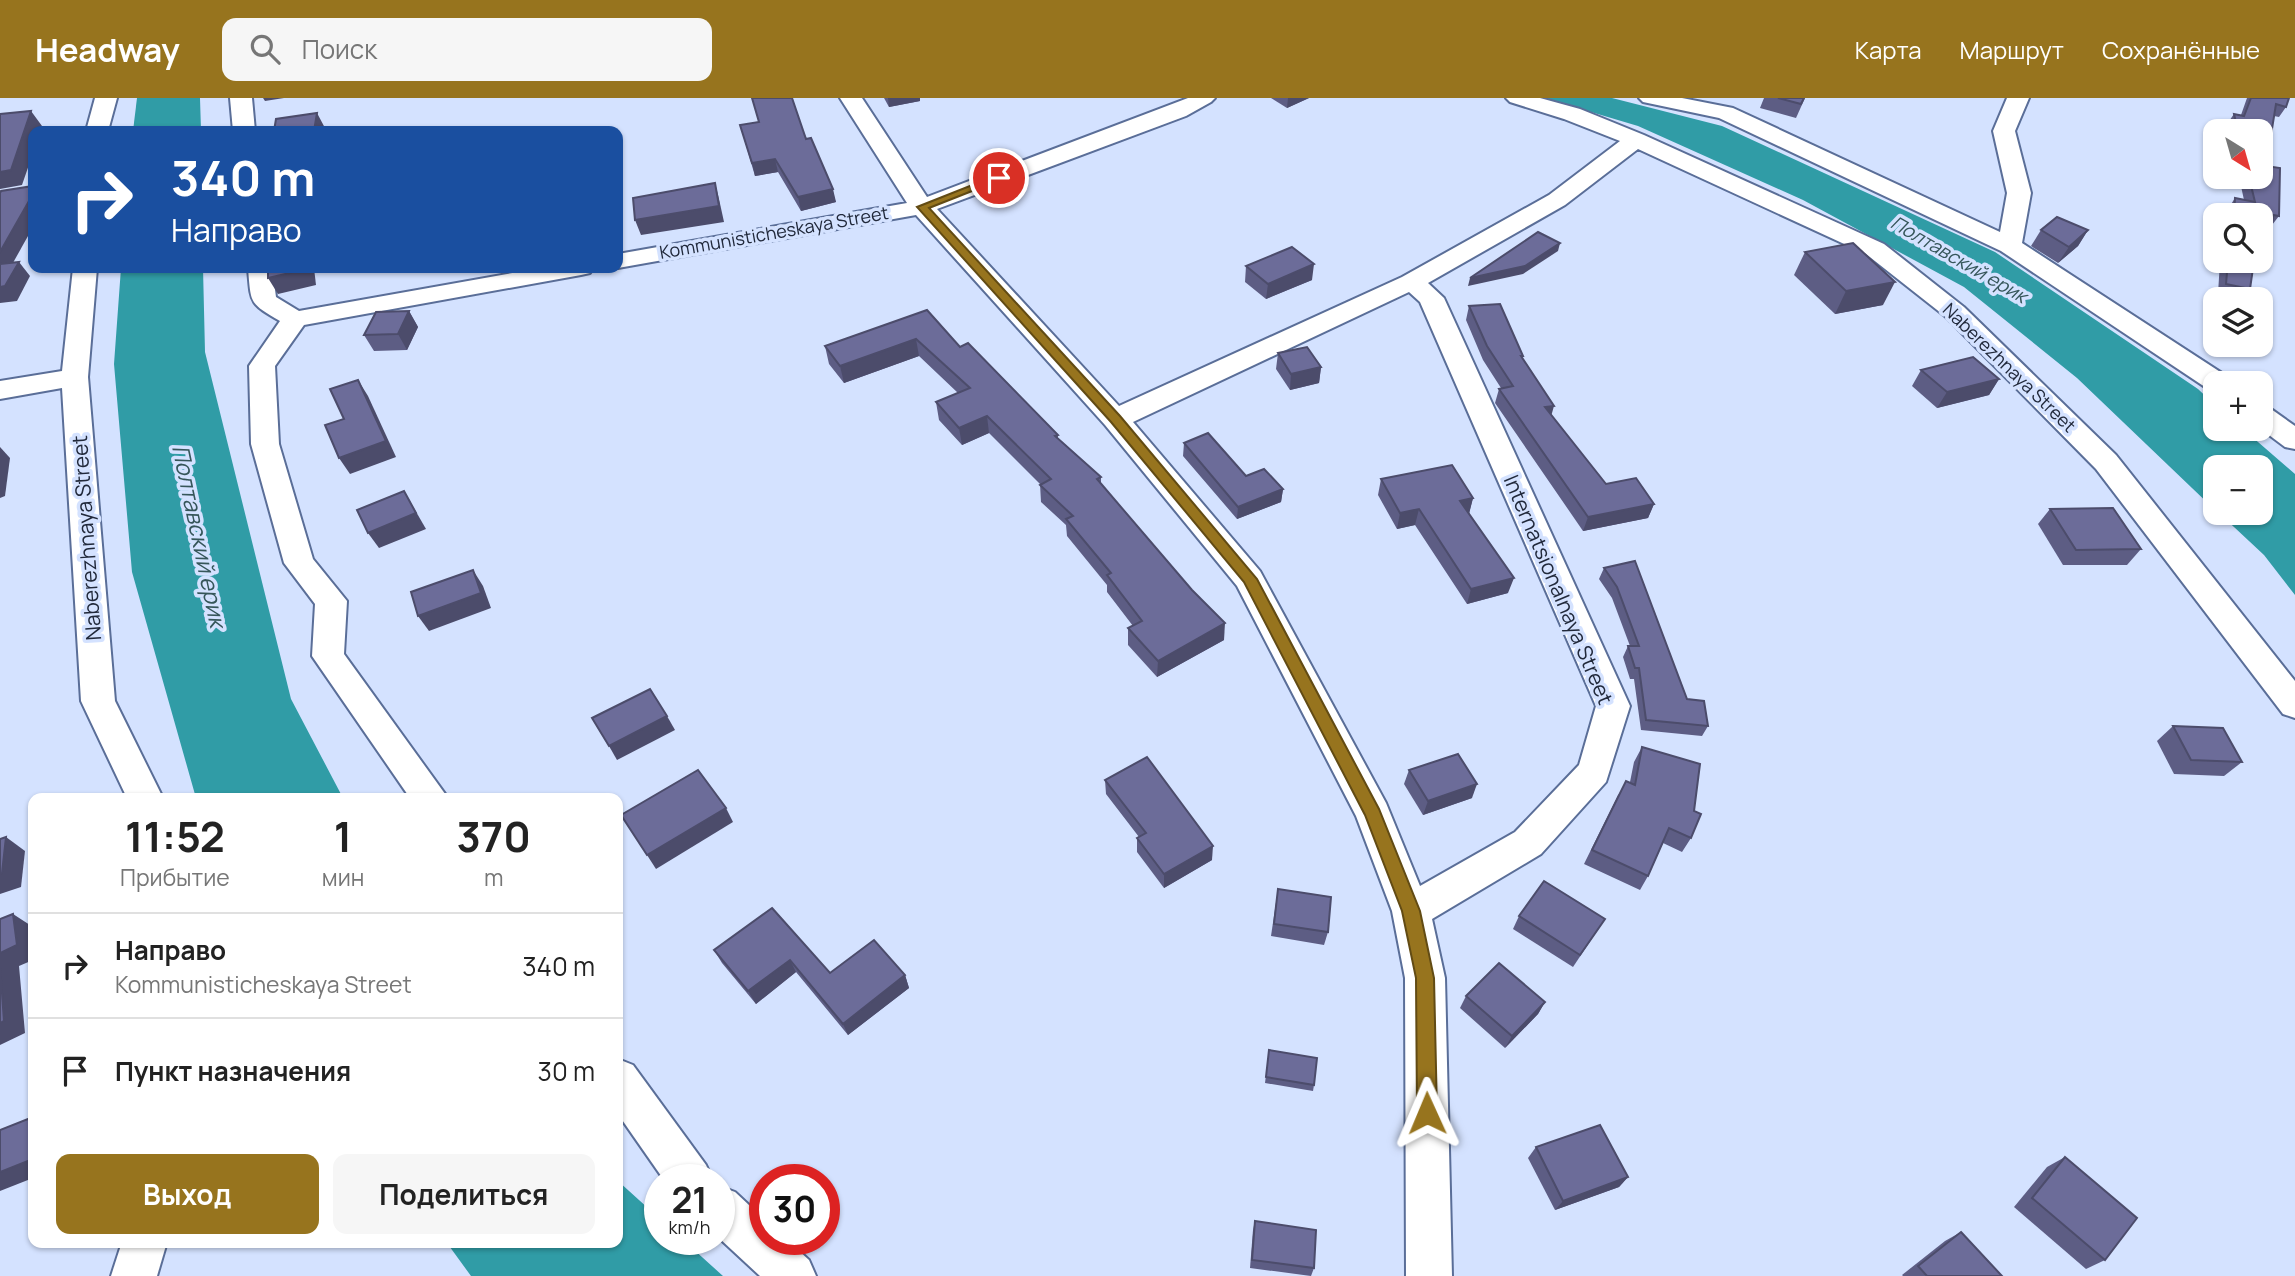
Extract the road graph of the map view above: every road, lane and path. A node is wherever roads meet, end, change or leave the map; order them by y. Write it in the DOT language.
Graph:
graph roads {
  1 [pos="106,98"];
  2 [pos="240,98"];
  3 [pos="851,98"];
  4 [pos="1204,98"];
  5 [pos="1517,98"];
  6 [pos="1650,98"];
  7 [pos="2018,98"];
  8 [pos="1728,106"];
  9 [pos="98,126"];
  10 [pos="243,126"];
  11 [pos="1636,140"];
  12 [pos="922,207"];
  13 [pos="2010,246"];
  14 [pos="623,260"];
  15 [pos="85,273"];
  16 [pos="261,273"];
  17 [pos="553,273"];
  18 [pos="1411,282"];
  19 [pos="295,319"];
  20 [pos="2203,373"];
  21 [pos="75,377"];
  22 [pos="0,390"];
  23 [pos="1115,419"];
  24 [pos="2273,424"];
  25 [pos="2295,440"];
  26 [pos="2295,705"];
  27 [pos="143,793"];
  28 [pos="426,793"];
  29 [pos="1411,911"];
  30 [pos="623,1086"];
  31 [pos="679,1164"];
  32 [pos="735,1223"];
  33 [pos="143,1248"];
  34 [pos="134,1276"];
  35 [pos="793,1276"];
  36 [pos="1429,1276"];
  1 -- 9 [label="street"];
  2 -- 10 [label="street"];
  3 -- 12 [label="street"];
  4 -- 12 [label="street, Kommunisticheskaya Street"];
  5 -- 11 [label="street, Naberezhnaya Street"];
  6 -- 8 [label="street"];
  7 -- 13 [label="street"];
  8 -- 13 [label="street"];
  11 -- 18 [label="street"];
  11 -- 26 [label="street, Naberezhnaya Street"];
  12 -- 14 [label="street, Kommunisticheskaya Street"];
  12 -- 23 [label="street"];
  13 -- 20 [label="street"];
  15 -- 21 [label="street, Naberezhnaya Street"];
  16 -- 19 [label="street"];
  17 -- 19 [label="street"];
  18 -- 23 [label="street"];
  18 -- 29 [label="street, Internatsionalnaya Street"];
  19 -- 28 [label="street"];
  21 -- 22 [label="street"];
  21 -- 27 [label="street, Naberezhnaya Street"];
  23 -- 29 [label="street"];
  24 -- 25 [label="street"];
  29 -- 36 [label="street"];
  30 -- 31 [label="street"];
  32 -- 35 [label="street"];
  33 -- 34 [label="street"];
}
